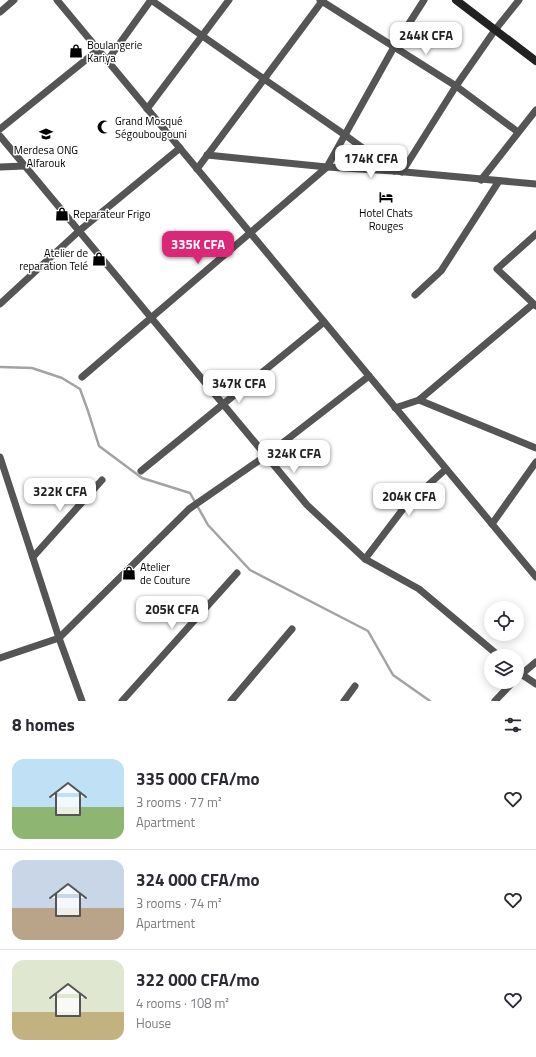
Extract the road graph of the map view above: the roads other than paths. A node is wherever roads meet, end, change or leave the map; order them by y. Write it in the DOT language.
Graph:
graph roads {
  1 [pos="14,0"];
  2 [pos="57,0"];
  3 [pos="151,0"];
  4 [pos="229,0"];
  5 [pos="322,0"];
  6 [pos="424,0"];
  7 [pos="456,0"];
  8 [pos="520,0"];
  9 [pos="0,12"];
  10 [pos="494,30"];
  11 [pos="202,36"];
  12 [pos="394,47"];
  13 [pos="98,50"];
  14 [pos="107,61"];
  15 [pos="536,61"];
  16 [pos="264,79"];
  17 [pos="456,86"];
  18 [pos="147,109"];
  19 [pos="536,110"];
  20 [pos="0,130"];
  21 [pos="518,132"];
  22 [pos="345,135"];
  23 [pos="0,136"];
  24 [pos="180,148"];
  25 [pos="207,155"];
  26 [pos="25,166"];
  27 [pos="0,167"];
  28 [pos="326,167"];
  29 [pos="197,169"];
  30 [pos="398,172"];
  31 [pos="480,180"];
  32 [pos="499,181"];
  33 [pos="536,184"];
  34 [pos="79,231"];
  35 [pos="250,233"];
  36 [pos="536,234"];
  37 [pos="416,295"];
  38 [pos="0,304"];
  39 [pos="534,305"];
  40 [pos="151,318"];
  41 [pos="324,322"];
  42 [pos="369,376"];
  43 [pos="82,377"];
  44 [pos="420,400"];
  45 [pos="224,404"];
  46 [pos="395,408"];
  47 [pos="536,448"];
  48 [pos="266,455"];
  49 [pos="0,457"];
  50 [pos="536,462"];
  51 [pos="446,469"];
  52 [pos="141,471"];
  53 [pos="102,480"];
  54 [pos="492,524"];
  55 [pos="33,557"];
  56 [pos="365,559"];
  57 [pos="237,573"];
  58 [pos="536,577"];
  59 [pos="292,629"];
  60 [pos="59,638"];
  61 [pos="491,649"];
  62 [pos="0,658"];
  63 [pos="536,662"];
  64 [pos="524,670"];
  65 [pos="524,677"];
  66 [pos="536,684"];
  67 [pos="355,686"];
  68 [pos="506,689"];
  69 [pos="82,701"];
  70 [pos="122,701"];
  71 [pos="231,701"];
  72 [pos="344,701"];
  73 [pos="495,701"];
  1 -- 9 [label="street"];
  2 -- 13 [label="street"];
  3 -- 11 [label="street"];
  3 -- 14 [label="street"];
  4 -- 11 [label="street"];
  5 -- 12 [label="street"];
  5 -- 16 [label="street"];
  6 -- 12 [label="street"];
  7 -- 10 [label="main road"];
  8 -- 10 [label="street"];
  10 -- 15 [label="main road"];
  10 -- 17 [label="street"];
  11 -- 16 [label="street"];
  11 -- 18 [label="street"];
  12 -- 17 [label="street"];
  12 -- 22 [label="street"];
  13 -- 14 [label="street"];
  13 -- 20 [label="street"];
  14 -- 18 [label="street"];
  16 -- 22 [label="street"];
  16 -- 25 [label="street"];
  17 -- 21 [label="street"];
  17 -- 30 [label="street"];
  18 -- 24 [label="street"];
  19 -- 21 [label="street"];
  21 -- 31 [label="street"];
  22 -- 28 [label="street"];
  22 -- 30 [label="street"];
  23 -- 26 [label="street"];
  24 -- 29 [label="street"];
  24 -- 34 [label="street"];
  25 -- 28 [label="street"];
  25 -- 29 [label="street"];
  26 -- 27 [label="street"];
  26 -- 34 [label="street"];
  28 -- 30 [label="street"];
  28 -- 35 [label="street"];
  29 -- 35 [label="street"];
  30 -- 31 [label="street"];
  31 -- 32 [label="street"];
  32 -- 33 [label="street"];
  32 -- 37 [label="street"];
  34 -- 38 [label="street"];
  34 -- 40 [label="street"];
  35 -- 40 [label="street"];
  35 -- 41 [label="street"];
  36 -- 39 [label="street"];
  39 -- 44 [label="street"];
  40 -- 43 [label="street"];
  40 -- 45 [label="street"];
  41 -- 42 [label="street"];
  41 -- 45 [label="street"];
  42 -- 46 [label="street"];
  42 -- 48 [label="street"];
  44 -- 46 [label="street"];
  44 -- 47 [label="street"];
  45 -- 48 [label="street"];
  45 -- 52 [label="street"];
  46 -- 51 [label="street"];
  48 -- 56 [label="street"];
  48 -- 60 [label="street"];
  49 -- 55 [label="street"];
  50 -- 54 [label="street"];
  51 -- 54 [label="street"];
  51 -- 56 [label="street"];
  53 -- 55 [label="street"];
  54 -- 58 [label="street"];
  55 -- 60 [label="street"];
  56 -- 61 [label="street"];
  57 -- 70 [label="street"];
  59 -- 71 [label="street"];
  60 -- 62 [label="street"];
  60 -- 69 [label="street"];
  63 -- 64 [label="street"];
  65 -- 66 [label="street"];
  67 -- 72 [label="street"];
  68 -- 73 [label="street"];
}
